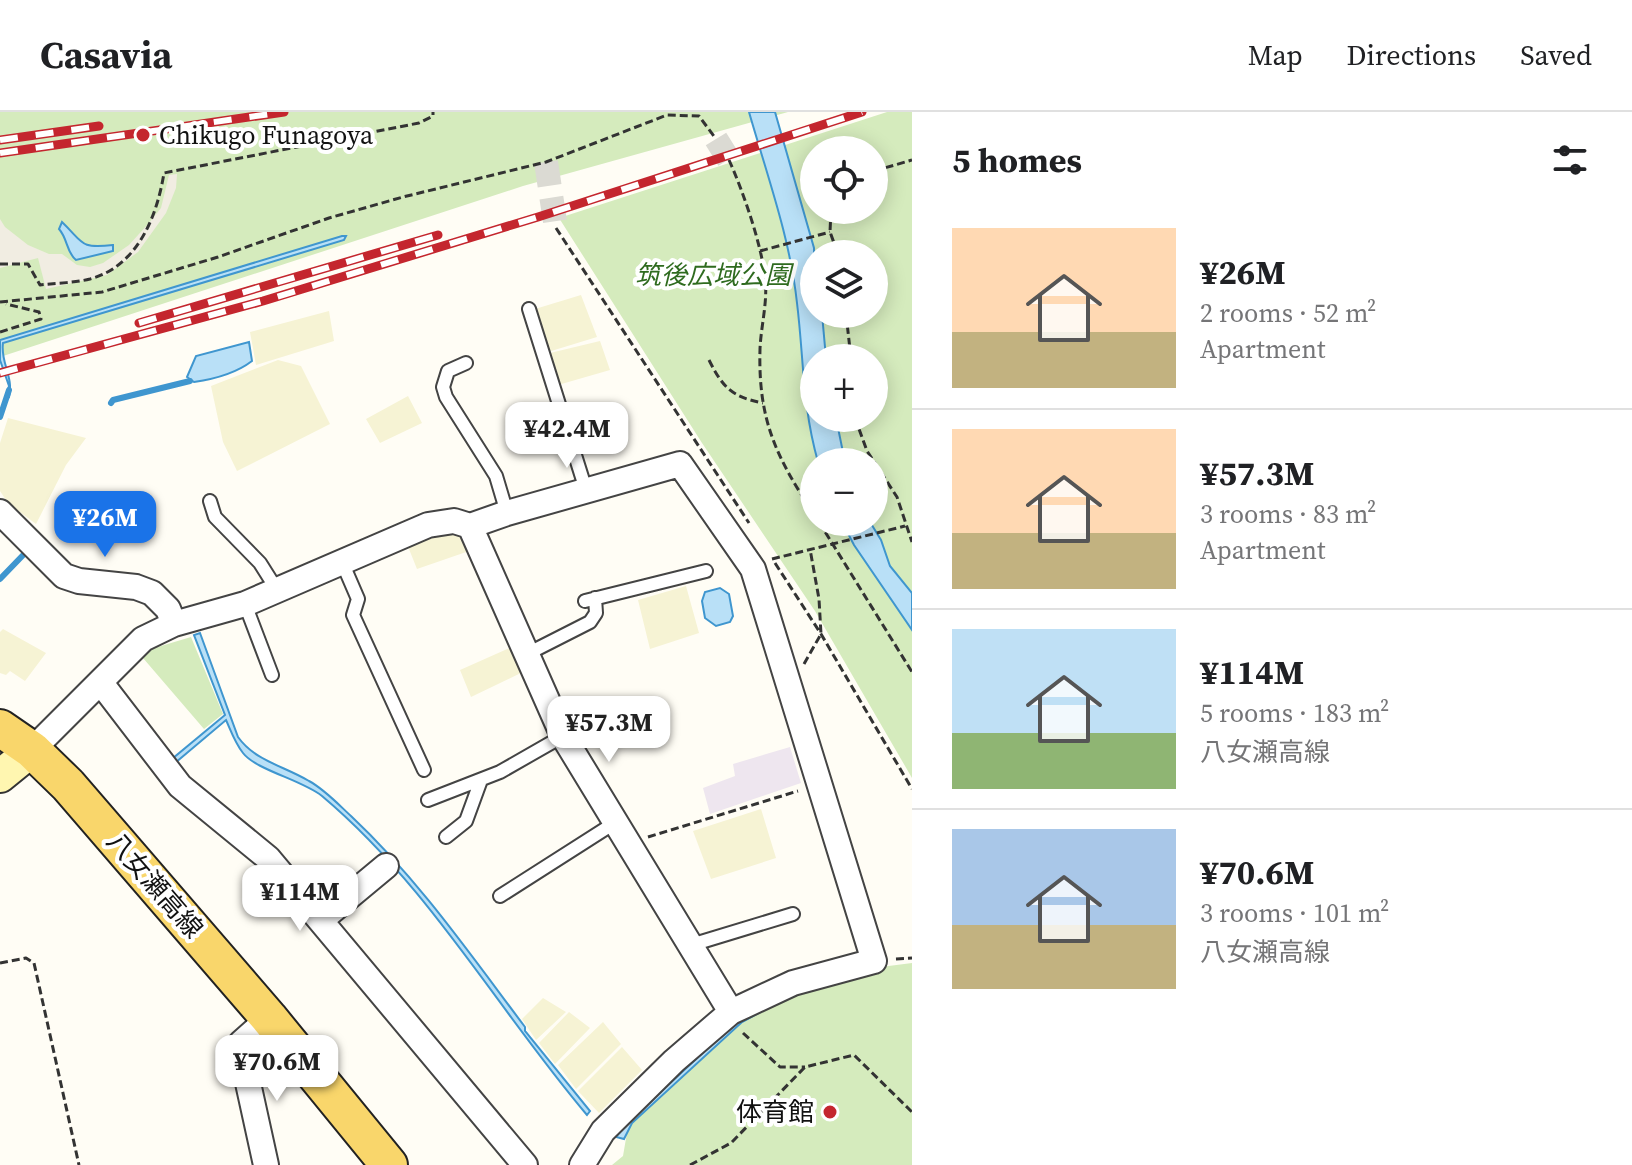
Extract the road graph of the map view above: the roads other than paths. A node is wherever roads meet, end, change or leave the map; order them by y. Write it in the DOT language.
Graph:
graph roads {
  1 [pos="529,309"];
  2 [pos="466,363"];
  3 [pos="586,490"];
  4 [pos="210,501"];
  5 [pos="0,512"];
  6 [pos="507,513"];
  7 [pos="470,526"];
  8 [pos="342,562"];
  9 [pos="706,571"];
  10 [pos="277,590"];
  11 [pos="245,604"];
  12 [pos="174,624"];
  13 [pos="527,654"];
  14 [pos="272,675"];
  15 [pos="101,683"];
  16 [pos="0,728"];
  17 [pos="563,736"];
  18 [pos="32,750"];
  19 [pos="424,770"];
  20 [pos="0,776"];
  21 [pos="481,780"];
  22 [pos="428,800"];
  23 [pos="616,822"];
  24 [pos="446,837"];
  25 [pos="386,866"];
  26 [pos="500,896"];
  27 [pos="793,914"];
  28 [pos="321,920"];
  29 [pos="691,945"];
  30 [pos="269,1018"];
  31 [pos="735,1021"];
  32 [pos="266,1165"];
  33 [pos="389,1165"];
  34 [pos="525,1165"];
  35 [pos="582,1165"];
  1 -- 3 [label="lane"];
  2 -- 6 [label="lane"];
  3 -- 6 [label="street"];
  3 -- 31 [label="street"];
  4 -- 10 [label="lane"];
  5 -- 12 [label="street"];
  6 -- 7 [label="street"];
  7 -- 8 [label="street"];
  7 -- 13 [label="street"];
  8 -- 10 [label="street"];
  8 -- 19 [label="lane"];
  9 -- 13 [label="lane"];
  10 -- 11 [label="street"];
  11 -- 12 [label="street"];
  11 -- 14 [label="lane"];
  12 -- 15 [label="street"];
  13 -- 17 [label="street"];
  15 -- 18 [label="street"];
  15 -- 28 [label="street"];
  16 -- 18 [label="main road, 八女瀬高線"];
  17 -- 21 [label="lane"];
  17 -- 23 [label="street"];
  18 -- 20 [label="street"];
  18 -- 30 [label="main road, 八女瀬高線"];
  21 -- 22 [label="lane"];
  21 -- 24 [label="lane"];
  23 -- 26 [label="lane"];
  23 -- 29 [label="street"];
  25 -- 28 [label="street"];
  27 -- 29 [label="lane"];
  28 -- 34 [label="street"];
  29 -- 31 [label="street"];
  30 -- 32 [label="street"];
  30 -- 33 [label="main road, 八女瀬高線"];
  31 -- 35 [label="street"];
}
